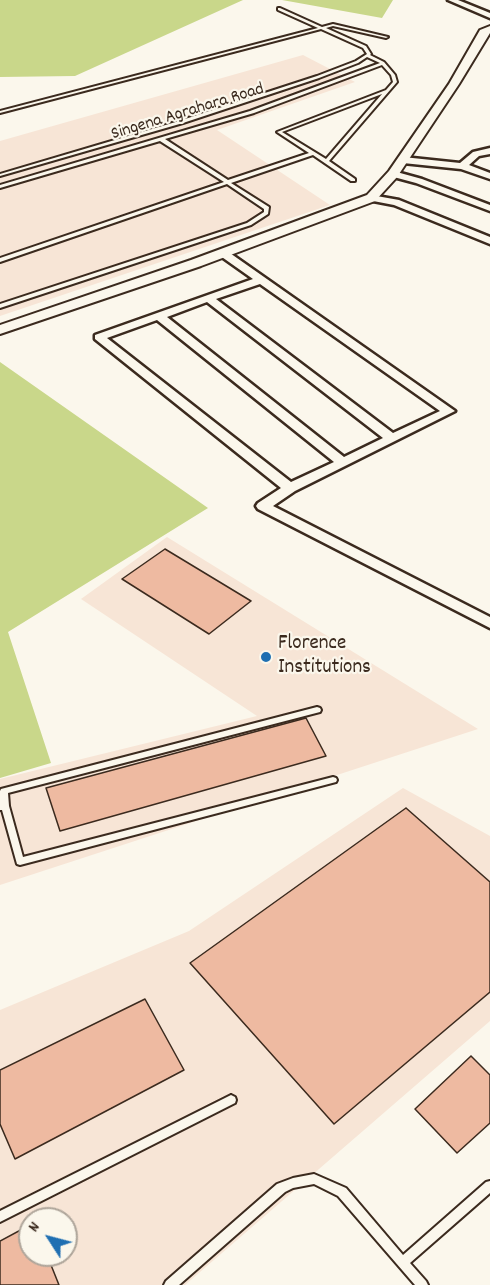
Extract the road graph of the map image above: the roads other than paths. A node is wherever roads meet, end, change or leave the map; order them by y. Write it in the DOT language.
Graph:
graph roads {
  1 [pos="452,0"];
  2 [pos="481,3"];
  3 [pos="279,9"];
  4 [pos="474,9"];
  5 [pos="490,16"];
  6 [pos="323,27"];
  7 [pos="487,31"];
  8 [pos="386,37"];
  9 [pos="368,55"];
  10 [pos="383,63"];
  11 [pos="387,90"];
  12 [pos="0,112"];
  13 [pos="161,139"];
  14 [pos="490,151"];
  15 [pos="314,153"];
  16 [pos="403,160"];
  17 [pos="326,161"];
  18 [pos="462,166"];
  19 [pos="393,174"];
  20 [pos="0,175"];
  21 [pos="490,176"];
  22 [pos="353,180"];
  23 [pos="228,183"];
  24 [pos="0,187"];
  25 [pos="370,198"];
  26 [pos="490,208"];
  27 [pos="490,241"];
  28 [pos="223,253"];
  29 [pos="0,260"];
  30 [pos="260,280"];
  31 [pos="208,298"];
  32 [pos="0,306"];
  33 [pos="159,316"];
  34 [pos="0,330"];
  35 [pos="392,439"];
  36 [pos="343,462"];
  37 [pos="290,488"];
  38 [pos="490,623"];
  39 [pos="317,710"];
  40 [pos="333,780"];
  41 [pos="3,807"];
  42 [pos="231,1100"];
  43 [pos="490,1186"];
  44 [pos="0,1217"];
  45 [pos="403,1262"];
  46 [pos="170,1285"];
  47 [pos="422,1285"];
  1 -- 4 [label="street"];
  2 -- 4 [label="street"];
  3 -- 6 [label="lane"];
  4 -- 5 [label="street"];
  6 -- 8 [label="lane"];
  6 -- 9 [label="lane"];
  6 -- 12 [label="lane"];
  7 -- 16 [label="street"];
  9 -- 10 [label="lane"];
  9 -- 20 [label="lane"];
  10 -- 11 [label="lane"];
  10 -- 13 [label="lane, Singena Agrahara Road"];
  11 -- 15 [label="lane"];
  11 -- 17 [label="lane"];
  13 -- 23 [label="lane"];
  13 -- 24 [label="lane, Singena Agrahara Road"];
  14 -- 18 [label="street"];
  15 -- 17 [label="lane"];
  15 -- 23 [label="lane"];
  16 -- 18 [label="street"];
  16 -- 19 [label="street"];
  17 -- 22 [label="lane"];
  18 -- 21 [label="street"];
  19 -- 25 [label="street"];
  19 -- 26 [label="street"];
  23 -- 29 [label="lane"];
  23 -- 32 [label="lane"];
  25 -- 27 [label="street"];
  25 -- 28 [label="street"];
  28 -- 30 [label="street"];
  28 -- 34 [label="street"];
  30 -- 31 [label="street"];
  30 -- 35 [label="street"];
  31 -- 33 [label="street"];
  31 -- 35 [label="street"];
  33 -- 36 [label="street"];
  33 -- 37 [label="street"];
  35 -- 36 [label="street"];
  36 -- 37 [label="street"];
  37 -- 38 [label="street"];
  39 -- 41 [label="lane"];
  40 -- 41 [label="lane"];
  42 -- 44 [label="lane"];
  43 -- 45 [label="lane"];
  45 -- 46 [label="lane"];
  45 -- 47 [label="lane"];
}
